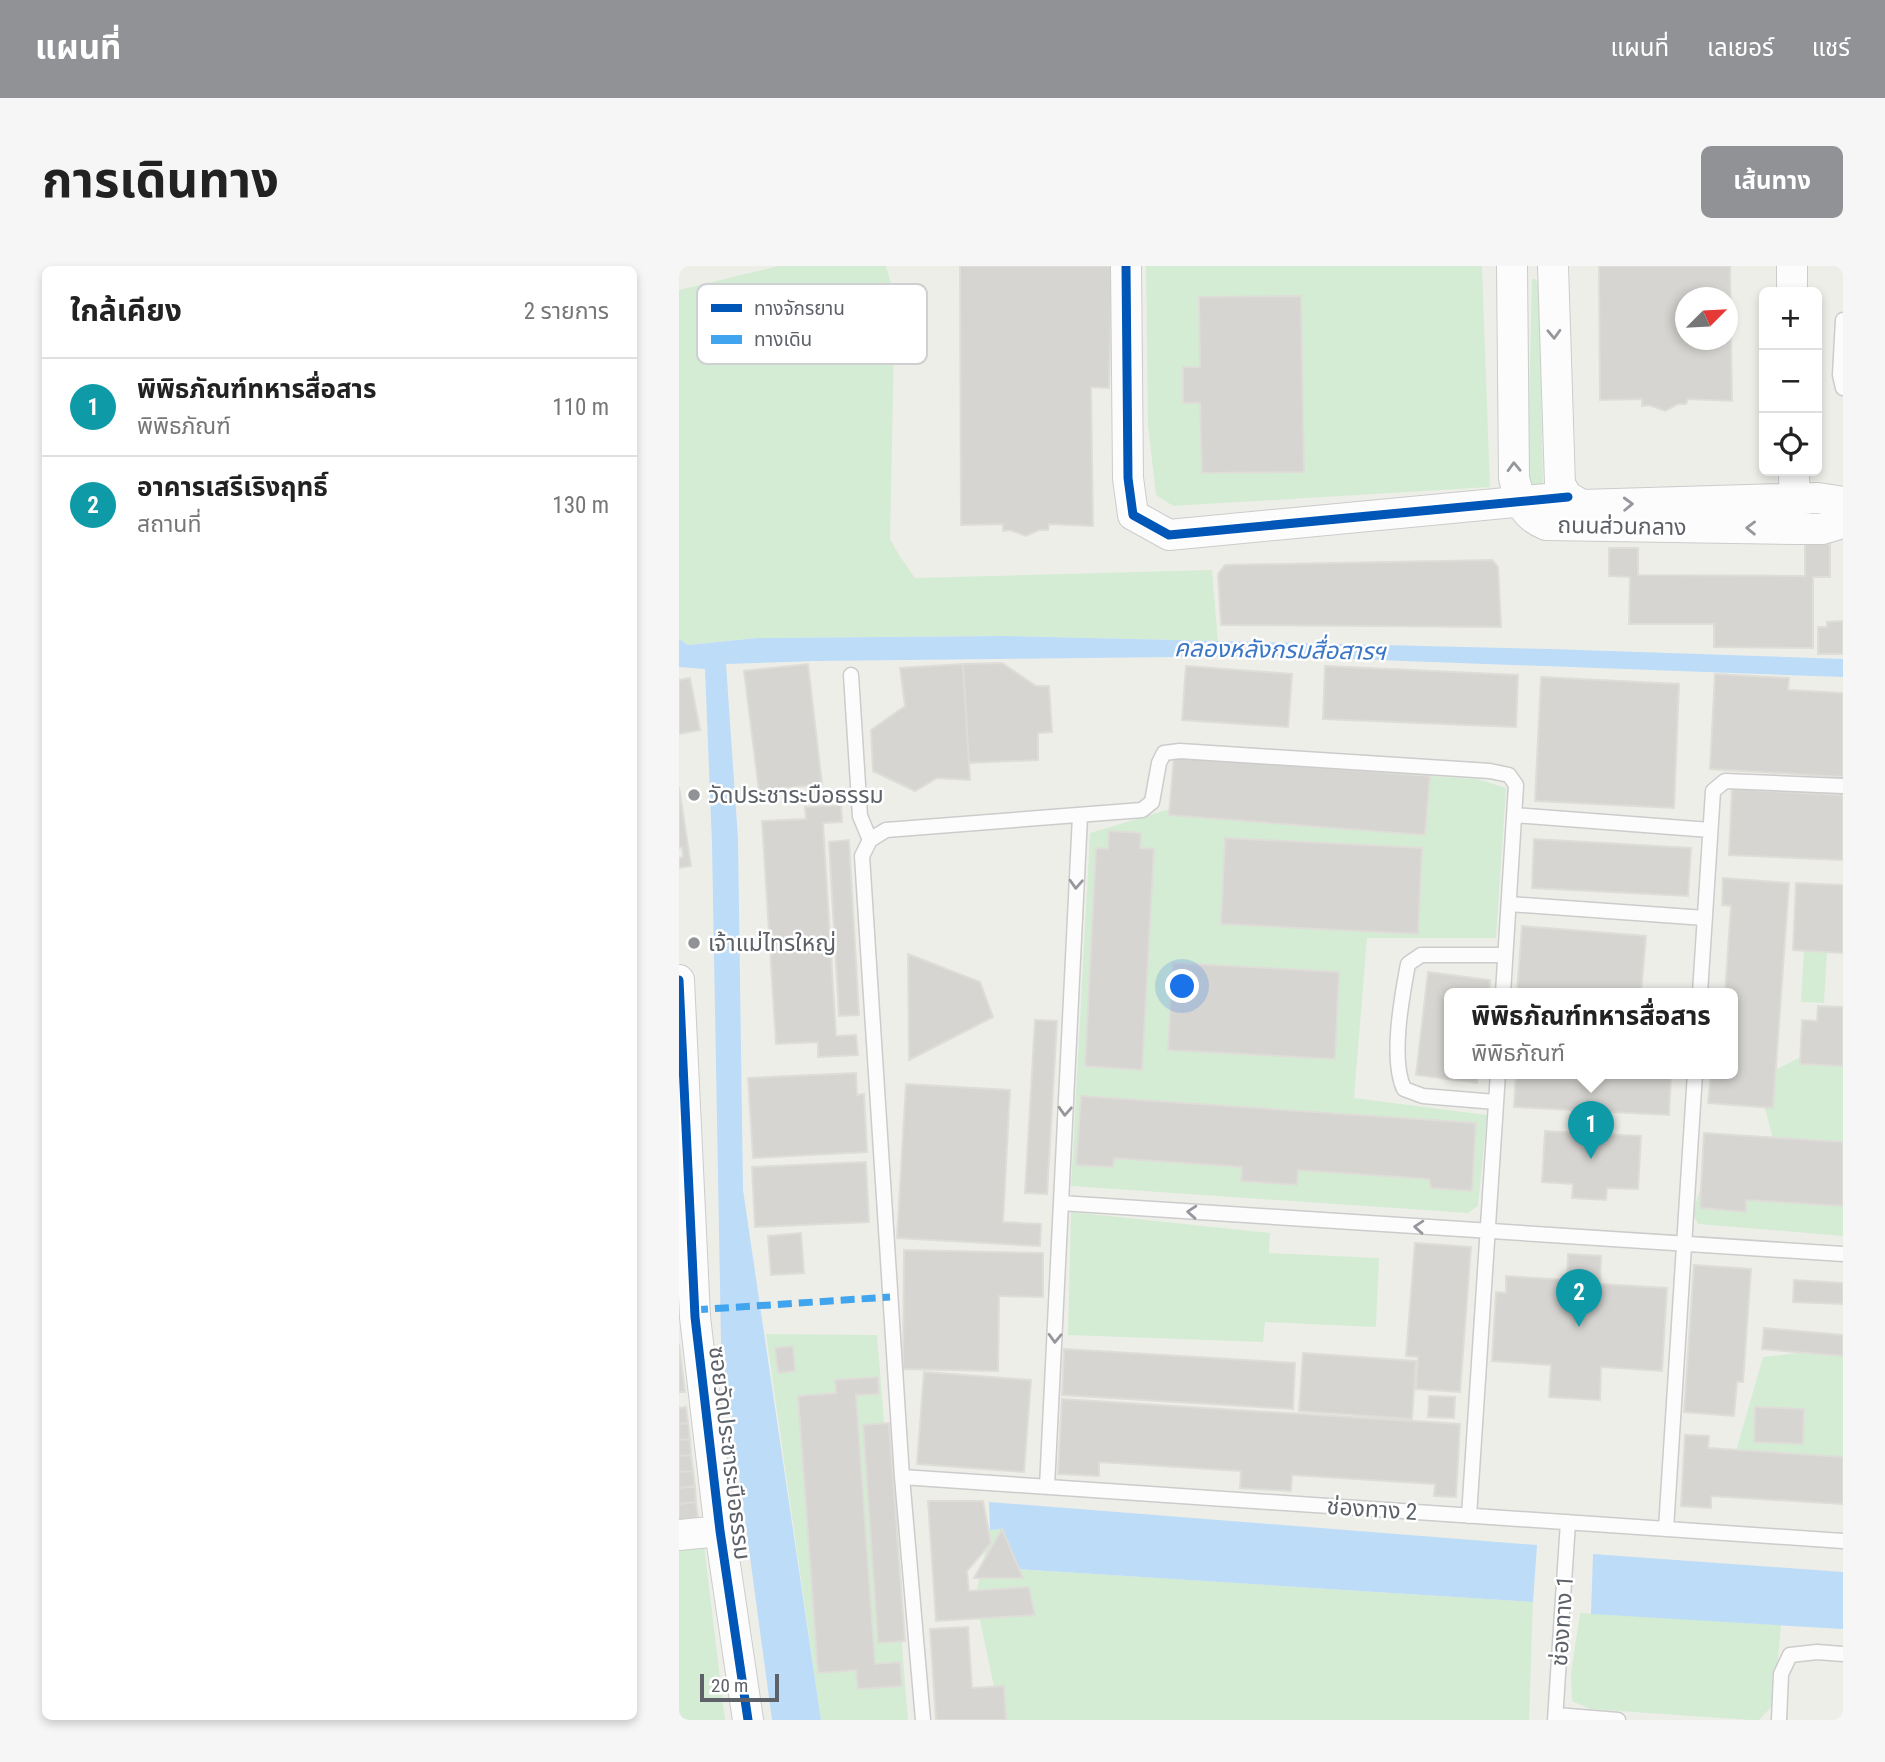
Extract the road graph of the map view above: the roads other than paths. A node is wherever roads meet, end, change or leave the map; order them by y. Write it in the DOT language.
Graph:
graph roads {
  1 [pos="1126,266"];
  2 [pos="1546,266"];
  3 [pos="1553,266"];
  4 [pos="1792,266"];
  5 [pos="1512,267"];
  6 [pos="1792,287"];
  7 [pos="1843,320"];
  8 [pos="1843,388"];
  9 [pos="1794,485"];
  10 [pos="1568,497"];
  11 [pos="1520,502"];
  12 [pos="1843,502"];
  13 [pos="1843,523"];
  14 [pos="1795,529"];
  15 [pos="851,675"];
  16 [pos="1843,786"];
  17 [pos="1514,814"];
  18 [pos="1080,816"];
  19 [pos="1710,830"];
  20 [pos="870,840"];
  21 [pos="1509,904"];
  22 [pos="1705,918"];
  23 [pos="1505,955"];
  24 [pos="679,980"];
  25 [pos="1503,988"];
  26 [pos="1700,988"];
  27 [pos="1498,1079"];
  28 [pos="1695,1079"];
  29 [pos="1496,1102"];
  30 [pos="683,1138"];
  31 [pos="1061,1203"];
  32 [pos="1487,1231"];
  33 [pos="1684,1244"];
  34 [pos="1843,1254"];
  35 [pos="688,1333"];
  36 [pos="902,1477"];
  37 [pos="1047,1487"];
  38 [pos="1469,1516"];
  39 [pos="1568,1522"];
  40 [pos="1666,1529"];
  41 [pos="720,1531"];
  42 [pos="679,1535"];
  43 [pos="1843,1541"];
  44 [pos="1843,1654"];
  45 [pos="1556,1718"];
  46 [pos="748,1720"];
  47 [pos="923,1720"];
  48 [pos="1618,1720"];
  49 [pos="1779,1720"];
  1 -- 11 [label="street"];
  2 -- 5 [label="street"];
  3 -- 10 [label="street, ถนนส่วนกลาง, one-way"];
  4 -- 6 [label="street"];
  11 -- 5 [label="street, one-way"];
  7 -- 8 [label="lane"];
  10 -- 9 [label="street, ถนนส่วนกลาง, one-way"];
  9 -- 12 [label="street, ถนนส่วนกลาง"];
  9 -- 14 [label="street"];
  10 -- 11 [label="street"];
  14 -- 11 [label="street, ถนนส่วนกลาง, one-way"];
  13 -- 14 [label="street, ถนนส่วนกลาง"];
  15 -- 20 [label="lane"];
  16 -- 19 [label="lane"];
  17 -- 18 [label="lane"];
  17 -- 19 [label="lane"];
  17 -- 21 [label="lane"];
  18 -- 20 [label="lane"];
  18 -- 31 [label="lane, one-way"];
  19 -- 22 [label="lane"];
  20 -- 36 [label="lane"];
  21 -- 22 [label="lane"];
  21 -- 23 [label="lane"];
  22 -- 26 [label="lane"];
  23 -- 25 [label="lane"];
  23 -- 29 [label="lane"];
  24 -- 30 [label="street, ซอยวัดประชาระบือธรรม"];
  27 -- 29 [label="lane"];
  28 -- 33 [label="lane"];
  29 -- 32 [label="lane"];
  30 -- 35 [label="street, ซอยวัดประชาระบือธรรม"];
  32 -- 31 [label="lane, one-way"];
  31 -- 37 [label="lane, one-way"];
  32 -- 33 [label="lane"];
  32 -- 38 [label="lane"];
  33 -- 34 [label="lane"];
  33 -- 40 [label="lane"];
  35 -- 41 [label="street, ซอยวัดประชาระบือธรรม"];
  36 -- 37 [label="lane, ช่องทาง 2"];
  36 -- 47 [label="lane"];
  37 -- 38 [label="lane, ช่องทาง 2"];
  38 -- 39 [label="lane, ช่องทาง 2"];
  39 -- 40 [label="lane, ช่องทาง 2"];
  39 -- 45 [label="lane, ช่องทาง 1"];
  40 -- 43 [label="lane, ช่องทาง 2"];
  41 -- 42 [label="street"];
  41 -- 46 [label="street, ซอยวัดประชาระบือธรรม"];
  44 -- 49 [label="lane"];
  45 -- 48 [label="lane"];
}
